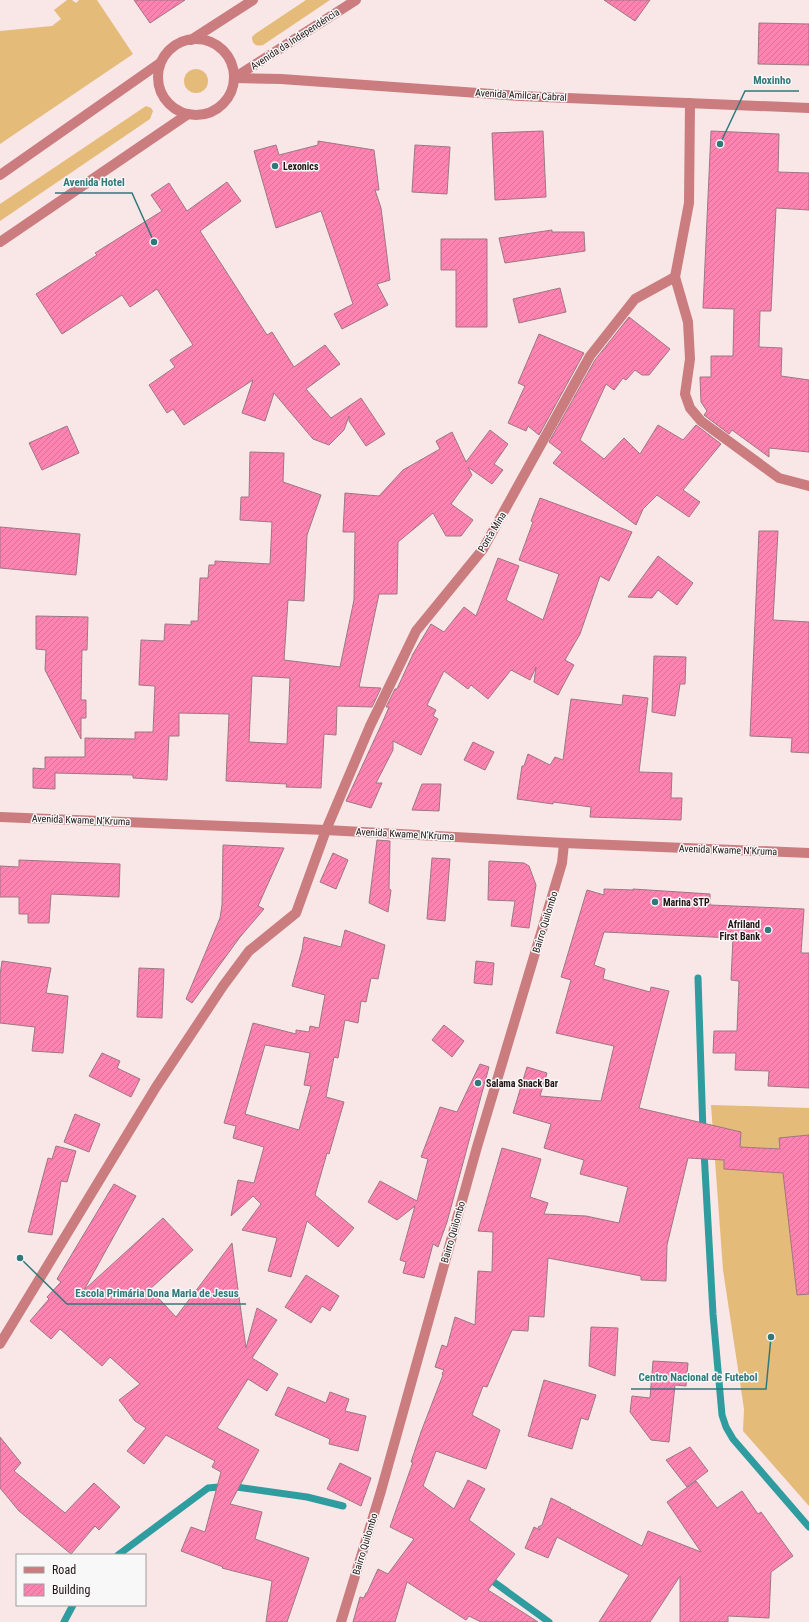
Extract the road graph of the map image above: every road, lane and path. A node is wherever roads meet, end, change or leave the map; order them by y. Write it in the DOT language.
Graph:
graph roads {
  1 [pos="253,0"];
  2 [pos="356,0"];
  3 [pos="191,40"];
  4 [pos="160,64"];
  5 [pos="234,78"];
  6 [pos="690,103"];
  7 [pos="809,108"];
  8 [pos="188,114"];
  9 [pos="0,175"];
  10 [pos="0,242"];
  11 [pos="676,277"];
  12 [pos="809,486"];
  13 [pos="0,817"];
  14 [pos="326,830"];
  15 [pos="564,843"];
  16 [pos="809,853"];
  17 [pos="0,1344"];
  18 [pos="341,1622"];
  1 -- 3 [label="street"];
  2 -- 5 [label="street, Avenida da Independência"];
  3 -- 4 [label="street"];
  3 -- 5 [label="street"];
  4 -- 8 [label="street"];
  4 -- 9 [label="street"];
  5 -- 6 [label="street, Avenida Amilcar Cabral"];
  5 -- 8 [label="street"];
  6 -- 7 [label="street, Avenida Amilcar Cabral"];
  6 -- 11 [label="street"];
  8 -- 10 [label="street"];
  11 -- 12 [label="street"];
  11 -- 14 [label="street, Ponta Mina"];
  13 -- 14 [label="street, Avenida Kwame N’Kruma"];
  14 -- 15 [label="street, Avenida Kwame N’Kruma"];
  14 -- 17 [label="street, Ponta Mina"];
  15 -- 16 [label="street, Avenida Kwame N’Kruma"];
  15 -- 18 [label="street, Bairro Quilombo"];
}
